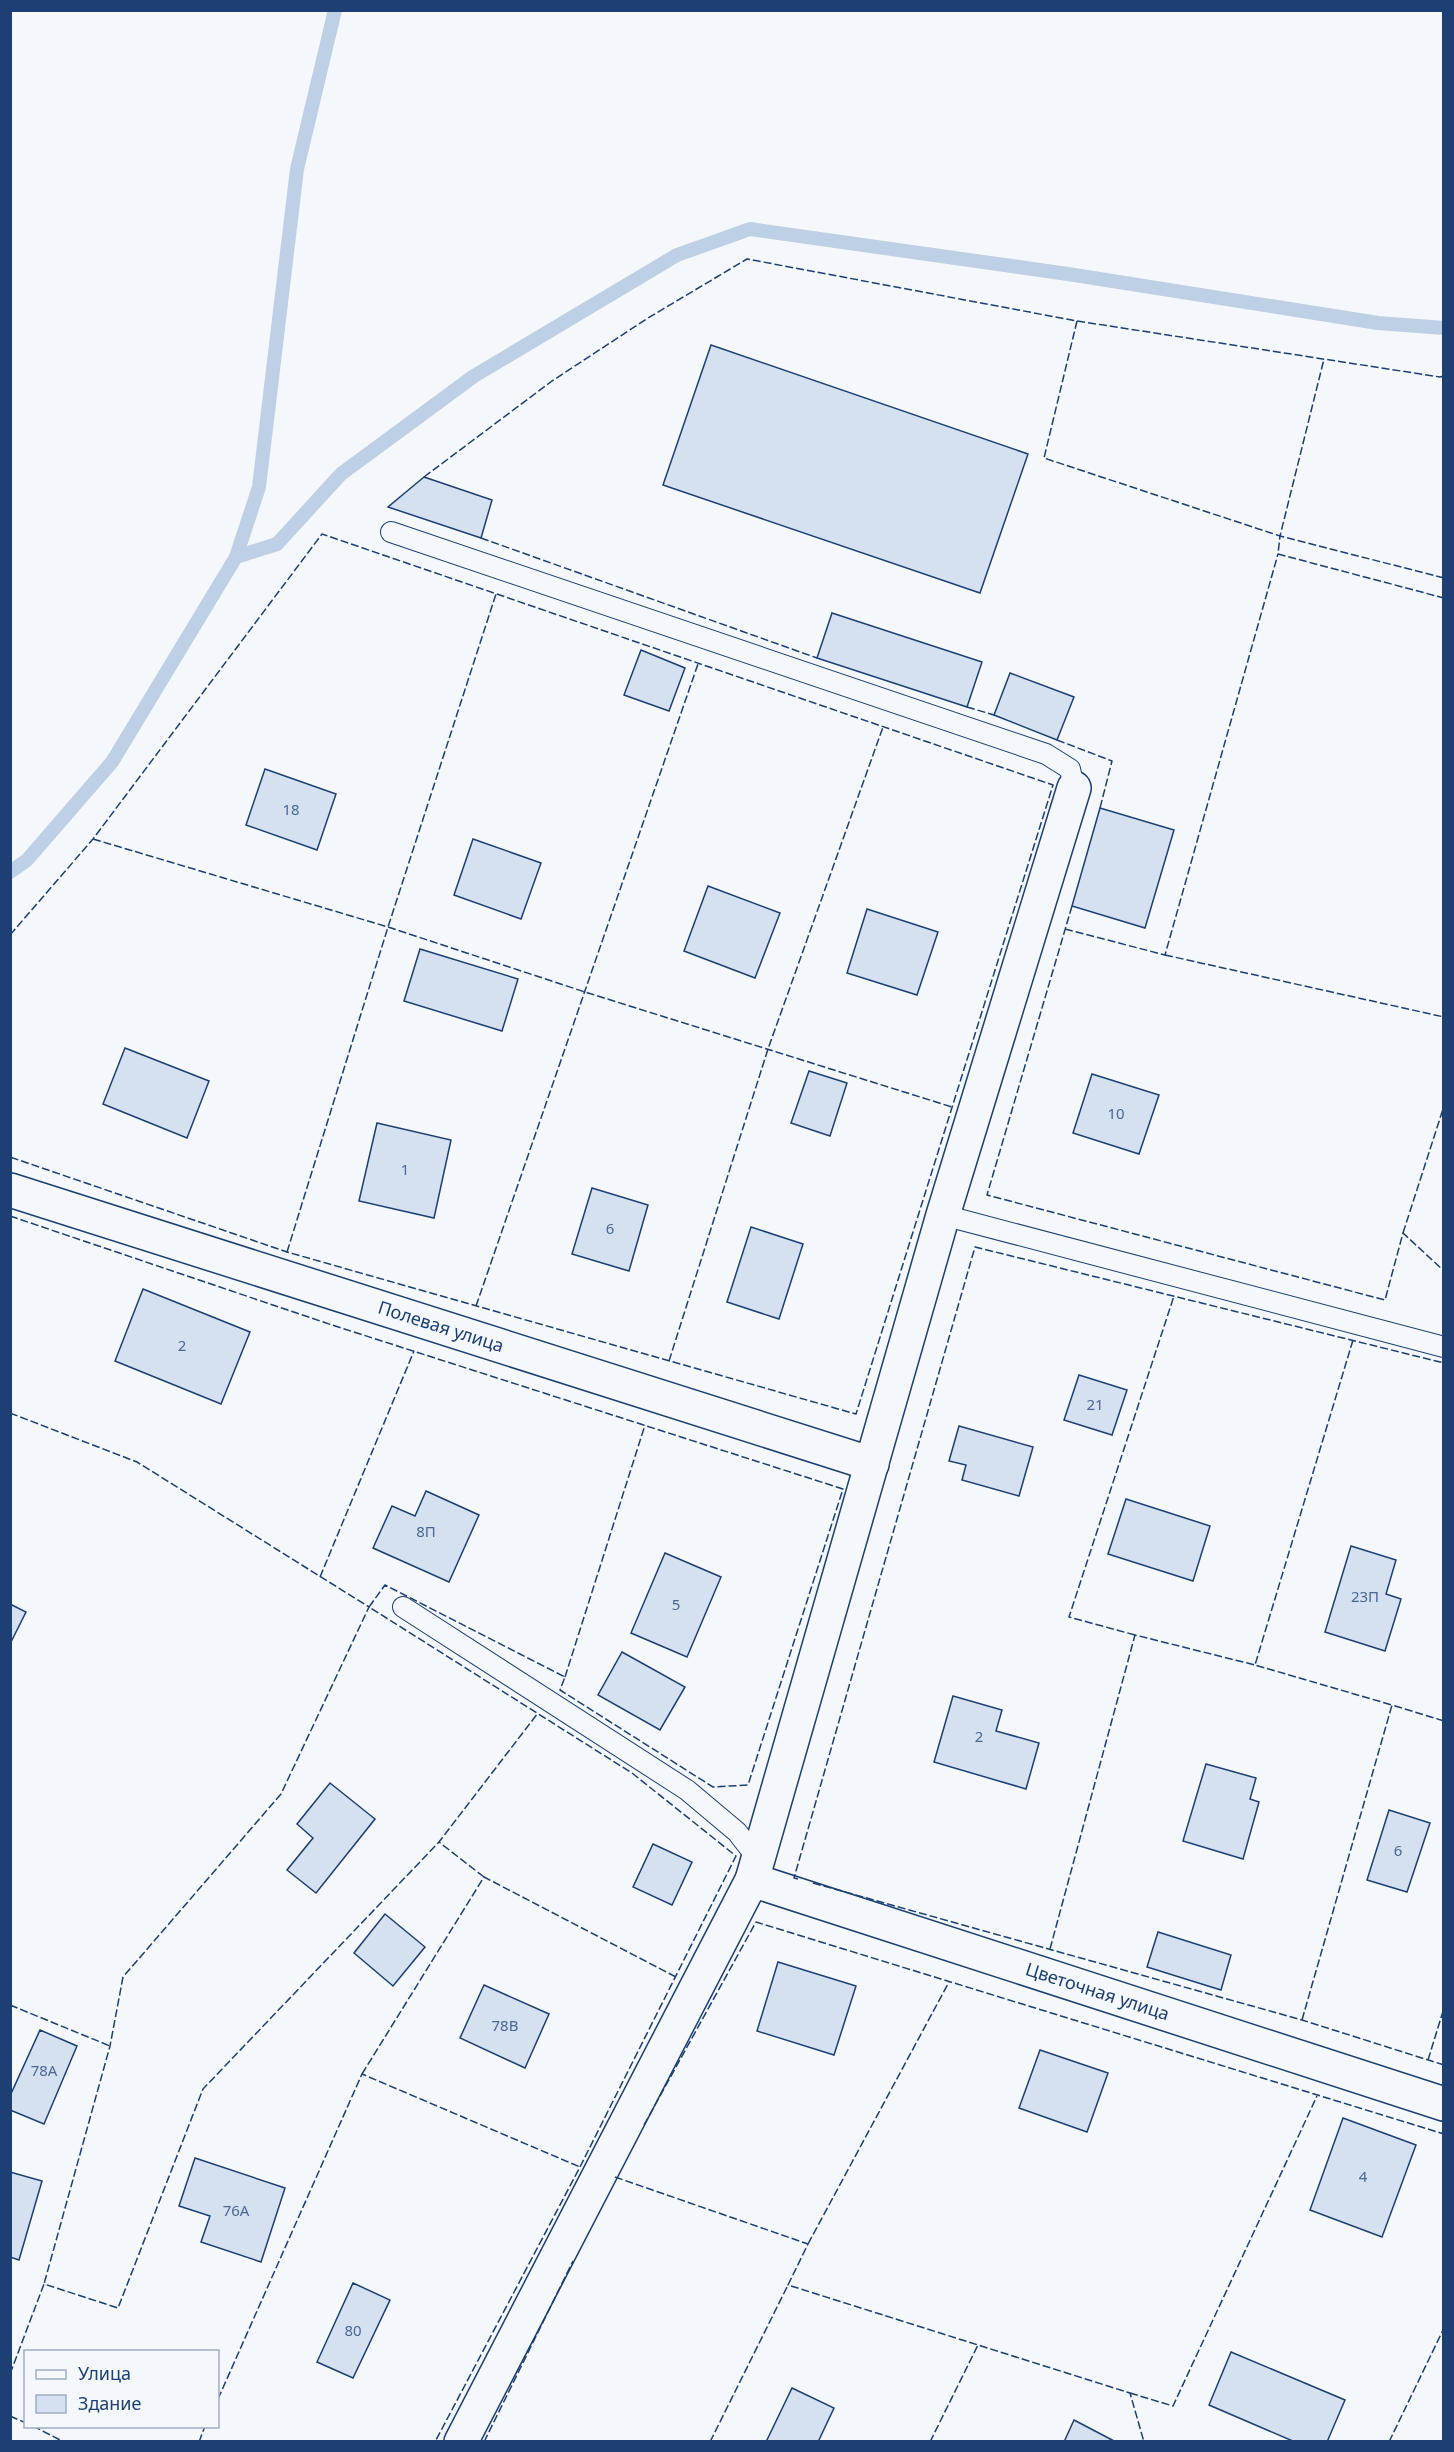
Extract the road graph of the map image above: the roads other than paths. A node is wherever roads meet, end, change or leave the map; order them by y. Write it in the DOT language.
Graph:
graph roads {
  1 [pos="391,532"];
  2 [pos="1074,788"];
  3 [pos="10,1190"];
  4 [pos="943,1215"];
  5 [pos="1443,1347"];
  6 [pos="872,1464"];
  7 [pos="403,1607"];
  8 [pos="755,1870"];
  9 [pos="1443,2104"];
  10 [pos="461,2442"];
  1 -- 2 [label="lane"];
  2 -- 4 [label="street"];
  3 -- 6 [label="street, Полевая улица"];
  4 -- 5 [label="lane"];
  4 -- 6 [label="street"];
  6 -- 8 [label="street"];
  7 -- 8 [label="lane"];
  8 -- 9 [label="street, Цветочная улица"];
  8 -- 10 [label="street"];
}
